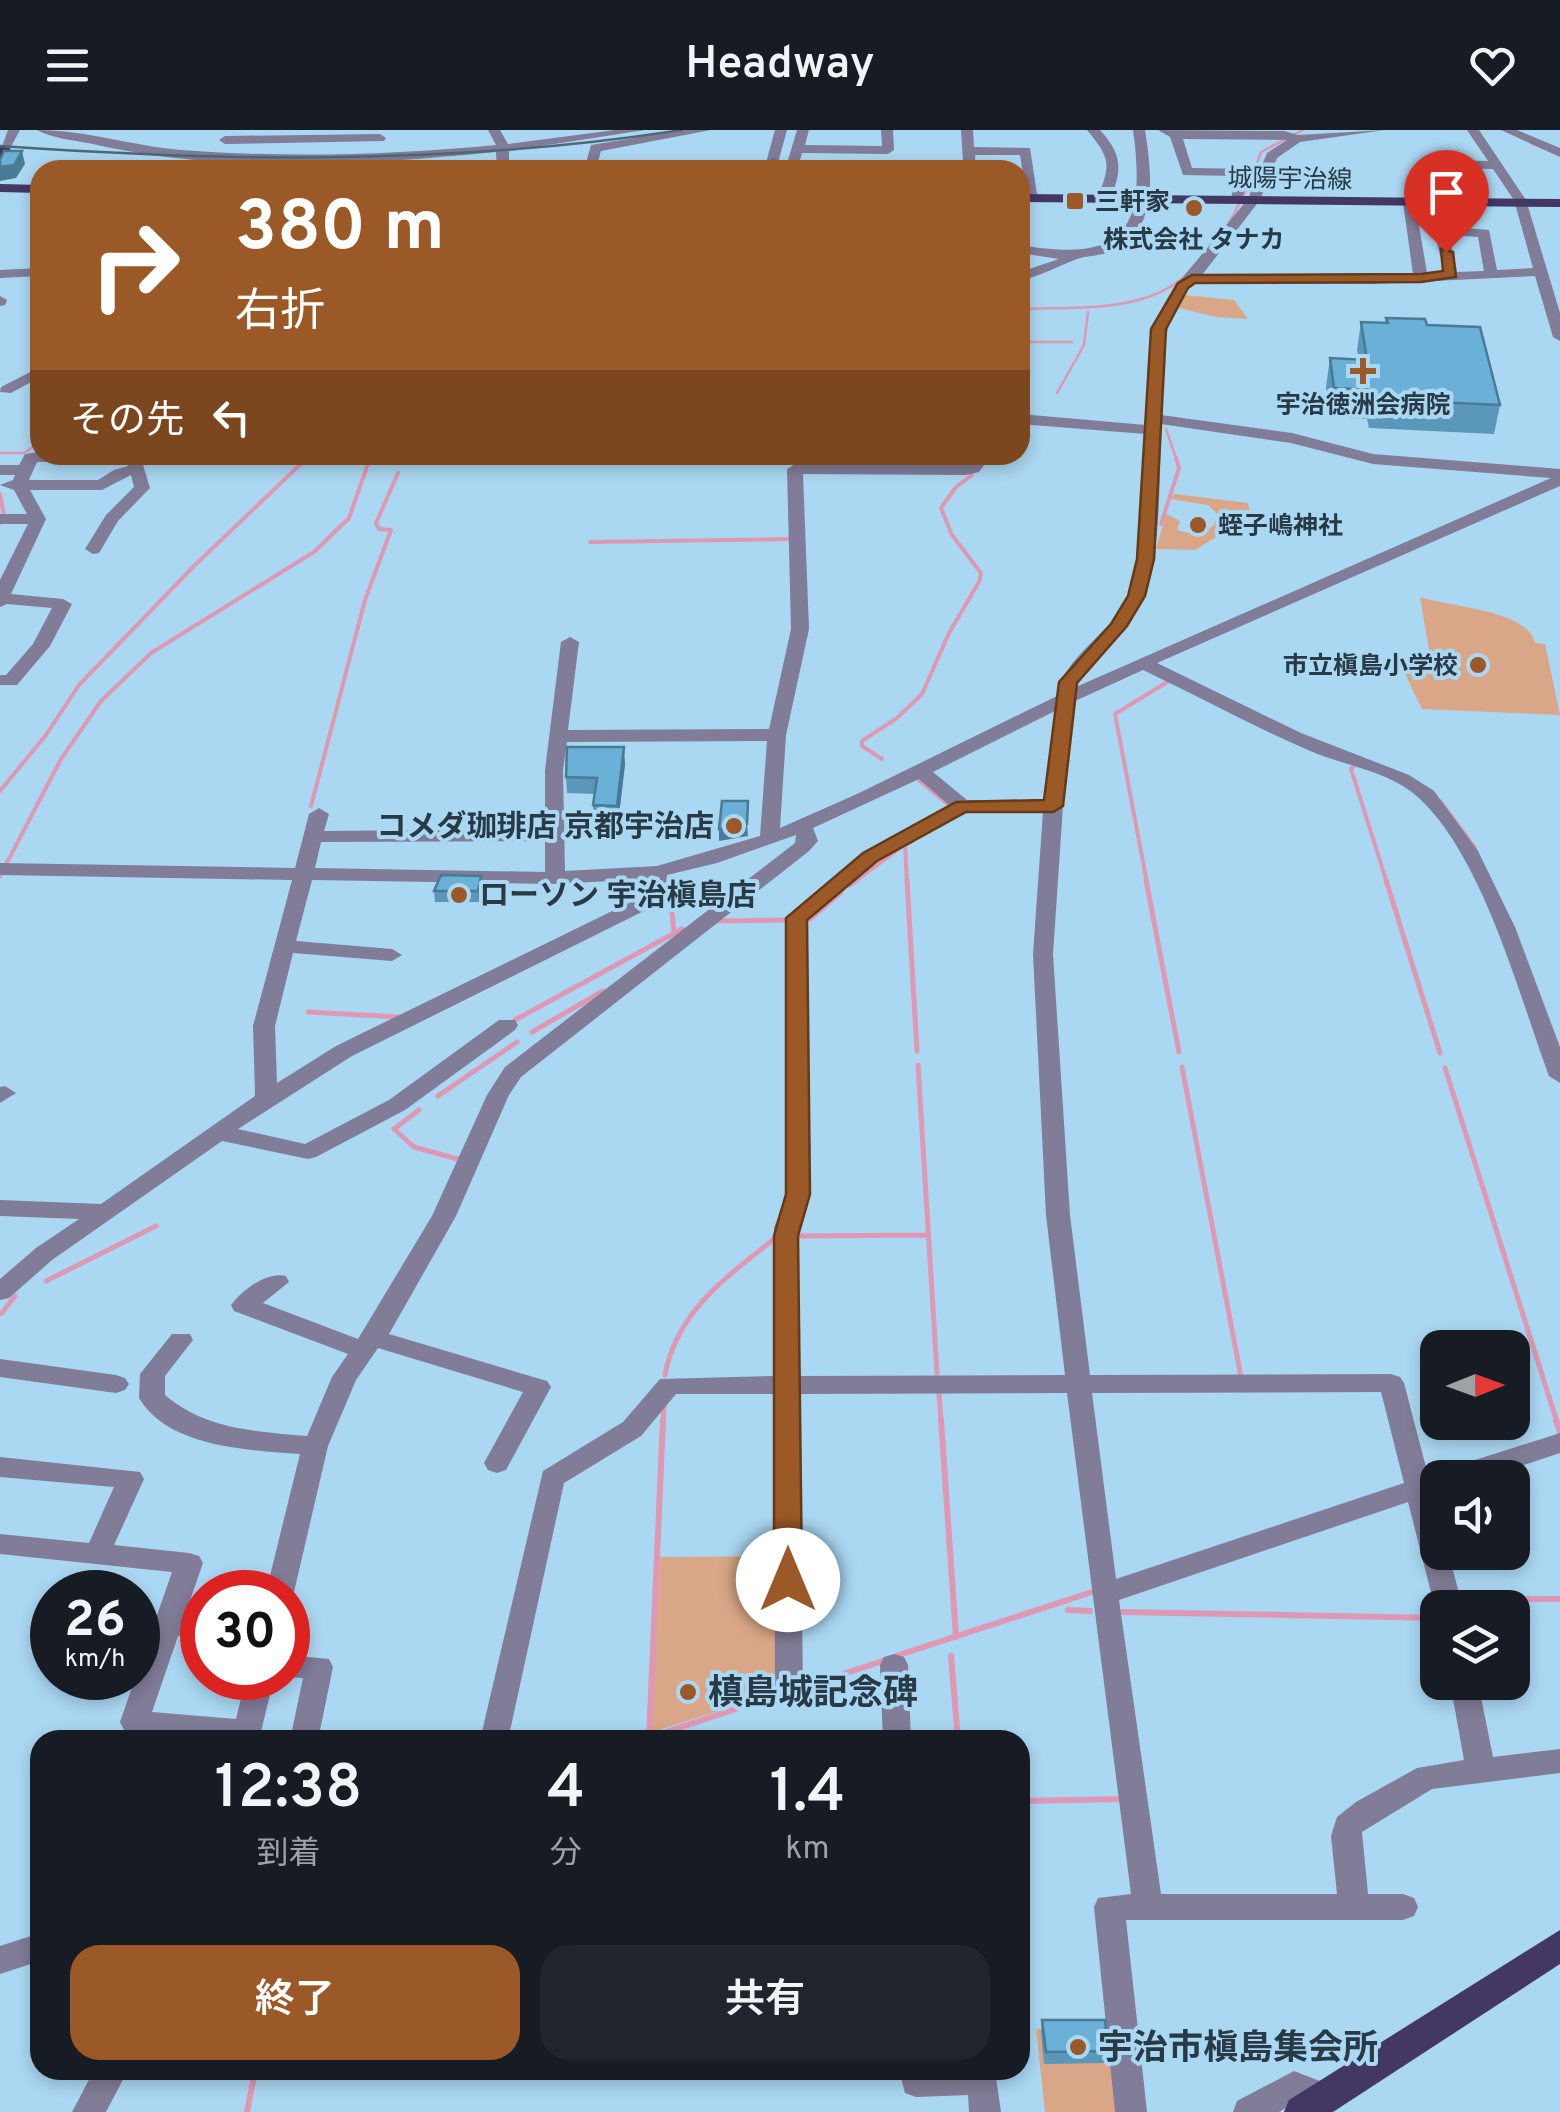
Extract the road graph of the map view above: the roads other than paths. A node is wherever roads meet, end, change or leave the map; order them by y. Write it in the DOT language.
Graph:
graph roads {
  1 [pos="14,130"];
  2 [pos="43,130"];
  3 [pos="528,130"];
  4 [pos="558,130"];
  5 [pos="639,130"];
  6 [pos="705,130"];
  7 [pos="781,130"];
  8 [pos="967,130"];
  9 [pos="1093,130"];
  10 [pos="1139,130"];
  11 [pos="1380,130"];
  12 [pos="1473,130"];
  13 [pos="1508,130"];
  14 [pos="621,131"];
  15 [pos="1170,132"];
  16 [pos="1251,133"];
  17 [pos="344,134"];
  18 [pos="381,134"];
  19 [pos="887,134"];
  20 [pos="268,135"];
  21 [pos="301,135"];
  22 [pos="1216,135"];
  23 [pos="499,138"];
  24 [pos="1292,138"];
  25 [pos="574,139"];
  26 [pos="222,148"];
  27 [pos="797,150"];
  28 [pos="1,152"];
  29 [pos="1560,153"];
  30 [pos="378,154"];
  31 [pos="295,156"];
  32 [pos="159,160"];
  33 [pos="593,160"];
  34 [pos="773,160"];
  35 [pos="851,160"];
  36 [pos="969,160"];
  37 [pos="979,160"];
  38 [pos="1026,160"];
  39 [pos="1497,165"];
  40 [pos="1227,172"];
  41 [pos="0,188"];
  42 [pos="30,188"];
  43 [pos="1030,198"];
  44 [pos="1103,199"];
  45 [pos="1141,199"];
  46 [pos="1245,200"];
  47 [pos="1409,202"];
  48 [pos="1439,202"];
  49 [pos="1521,203"];
  50 [pos="1560,203"];
  51 [pos="1030,251"];
  52 [pos="1071,259"];
  53 [pos="30,272"];
  54 [pos="1491,272"];
  55 [pos="1540,272"];
  56 [pos="1030,273"];
  57 [pos="0,274"];
  58 [pos="1451,274"];
  59 [pos="1421,278"];
  60 [pos="1192,279"];
  61 [pos="1560,337"];
  62 [pos="30,377"];
  63 [pos="30,389"];
  64 [pos="1030,419"];
  65 [pos="1154,425"];
  66 [pos="30,459"];
  67 [pos="129,465"];
  68 [pos="136,465"];
  69 [pos="972,465"];
  70 [pos="0,470"];
  71 [pos="1560,477"];
  72 [pos="22,478"];
  73 [pos="0,485"];
  74 [pos="0,519"];
  75 [pos="38,519"];
  76 [pos="94,549"];
  77 [pos="9,566"];
  78 [pos="1,599"];
  79 [pos="570,642"];
  80 [pos="1144,664"];
  81 [pos="4,685"];
  82 [pos="1065,699"];
  83 [pos="777,735"];
  84 [pos="561,736"];
  85 [pos="919,769"];
  86 [pos="962,806"];
  87 [pos="1053,806"];
  88 [pos="319,814"];
  89 [pos="803,827"];
  90 [pos="554,834"];
  91 [pos="313,836"];
  92 [pos="769,840"];
  93 [pos="657,872"];
  94 [pos="303,873"];
  95 [pos="3,874"];
  96 [pos="554,878"];
  97 [pos="285,946"];
  98 [pos="392,956"];
  99 [pos="507,1025"];
  100 [pos="1560,1076"];
  101 [pos="266,1099"];
  102 [pos="221,1132"];
  103 [pos="0,1208"];
  104 [pos="106,1212"];
  105 [pos="277,1282"];
  106 [pos="0,1292"];
  107 [pos="181,1340"];
  108 [pos="368,1344"];
  109 [pos="0,1368"];
  110 [pos="1077,1382"];
  111 [pos="116,1384"];
  112 [pos="787,1384"];
  113 [pos="1560,1442"];
  114 [pos="315,1446"];
  115 [pos="1506,1460"];
  116 [pos="497,1463"];
  117 [pos="1420,1464"];
  118 [pos="0,1466"];
  119 [pos="1420,1489"];
  120 [pos="0,1544"];
  121 [pos="97,1554"];
  122 [pos="285,1570"];
  123 [pos="1104,1594"];
  124 [pos="168,1625"];
  125 [pos="180,1625"];
  126 [pos="894,1665"];
  127 [pos="310,1667"];
  128 [pos="789,1697"];
  129 [pos="255,1700"];
  130 [pos="1467,1700"];
  131 [pos="198,1730"];
  132 [pos="247,1730"];
  133 [pos="306,1730"];
  134 [pos="496,1730"];
  135 [pos="897,1730"];
  136 [pos="1560,1761"];
  137 [pos="1480,1773"];
  138 [pos="1354,1906"];
  139 [pos="1148,1907"];
  140 [pos="1403,1907"];
  141 [pos="1560,1945"];
  142 [pos="30,1950"];
  143 [pos="0,1960"];
  144 [pos="106,2080"];
  145 [pos="916,2080"];
  146 [pos="961,2080"];
  147 [pos="983,2080"];
  148 [pos="1313,2105"];
  149 [pos="88,2112"];
  150 [pos="985,2112"];
  151 [pos="1131,2112"];
  152 [pos="1249,2112"];
  1 -- 28 [label="street"];
  2 -- 26 [label="street"];
  3 -- 23 [label="street"];
  4 -- 25 [label="street"];
  5 -- 14 [label="street"];
  6 -- 33 [label="street"];
  7 -- 34 [label="street"];
  8 -- 36 [label="street"];
  9 -- 44 [label="street"];
  10 -- 45 [label="street"];
  11 -- 24 [label="street"];
  12 -- 39 [label="street"];
  13 -- 29 [label="street"];
  14 -- 25 [label="street"];
  15 -- 22 [label="street"];
  15 -- 40 [label="street"];
  16 -- 22 [label="street"];
  16 -- 24 [label="street"];
  17 -- 18 [label="street"];
  17 -- 21 [label="street"];
  18 -- 30 [label="street"];
  19 -- 27 [label="street"];
  20 -- 21 [label="street"];
  20 -- 26 [label="street"];
  21 -- 31 [label="street"];
  22 -- 40 [label="street"];
  23 -- 25 [label="street"];
  23 -- 30 [label="street"];
  24 -- 46 [label="street"];
  26 -- 31 [label="street"];
  26 -- 32 [label="street"];
  27 -- 35 [label="street"];
  30 -- 31 [label="street"];
  37 -- 38 [label="street"];
  39 -- 48 [label="street"];
  39 -- 49 [label="street"];
  40 -- 46 [label="street"];
  41 -- 42 [label="main road"];
  43 -- 44 [label="main road, 城陽宇治線"];
  44 -- 45 [label="main road, 城陽宇治線"];
  45 -- 46 [label="main road, 城陽宇治線"];
  45 -- 52 [label="street"];
  46 -- 47 [label="main road, 城陽宇治線"];
  46 -- 60 [label="street"];
  47 -- 48 [label="main road, 城陽宇治線"];
  47 -- 59 [label="street"];
  48 -- 49 [label="main road, 城陽宇治線"];
  49 -- 50 [label="main road, 城陽宇治線"];
  49 -- 55 [label="street"];
  51 -- 52 [label="street"];
  52 -- 56 [label="street"];
  53 -- 57 [label="street"];
  54 -- 55 [label="street"];
  54 -- 58 [label="street"];
  54 -- 58 [label="street"];
  55 -- 61 [label="street"];
  58 -- 59 [label="street"];
  59 -- 60 [label="street"];
  60 -- 65 [label="street"];
  62 -- 63 [label="street"];
  64 -- 65 [label="street"];
  65 -- 71 [label="street"];
  65 -- 82 [label="street"];
  66 -- 72 [label="street"];
  67 -- 72 [label="street"];
  68 -- 76 [label="street"];
  69 -- 83 [label="street"];
  70 -- 72 [label="street"];
  71 -- 80 [label="street"];
  72 -- 73 [label="street"];
  72 -- 75 [label="street"];
  74 -- 75 [label="street"];
  75 -- 77 [label="street"];
  77 -- 78 [label="street"];
  78 -- 81 [label="street"];
  79 -- 84 [label="street"];
  80 -- 82 [label="street"];
  80 -- 100 [label="street"];
  82 -- 85 [label="street"];
  82 -- 87 [label="street"];
  83 -- 84 [label="street"];
  83 -- 92 [label="street"];
  84 -- 90 [label="street"];
  85 -- 86 [label="street"];
  85 -- 89 [label="street"];
  86 -- 87 [label="street"];
  86 -- 112 [label="street"];
  87 -- 110 [label="street"];
  88 -- 91 [label="street"];
  89 -- 92 [label="street"];
  89 -- 108 [label="street"];
  90 -- 91 [label="street"];
  90 -- 96 [label="street"];
  91 -- 94 [label="street"];
  92 -- 93 [label="street"];
  93 -- 96 [label="street"];
  93 -- 101 [label="street"];
  94 -- 95 [label="street"];
  94 -- 96 [label="street"];
  94 -- 97 [label="street"];
  97 -- 98 [label="street"];
  97 -- 101 [label="street"];
  99 -- 102 [label="street"];
  101 -- 102 [label="street"];
  102 -- 104 [label="street"];
  103 -- 104 [label="street"];
  104 -- 106 [label="street"];
  105 -- 108 [label="street"];
  107 -- 114 [label="street"];
  108 -- 114 [label="street"];
  108 -- 116 [label="street"];
  109 -- 111 [label="street"];
  110 -- 112 [label="street"];
  110 -- 117 [label="street"];
  110 -- 123 [label="street"];
  112 -- 128 [label="street"];
  112 -- 134 [label="street"];
  113 -- 115 [label="street"];
  114 -- 122 [label="street"];
  118 -- 121 [label="street"];
  119 -- 123 [label="street"];
  120 -- 121 [label="street"];
  121 -- 124 [label="street"];
  123 -- 139 [label="street"];
  124 -- 125 [label="street"];
  124 -- 131 [label="street"];
  126 -- 135 [label="street"];
  127 -- 133 [label="street"];
  129 -- 132 [label="street"];
  130 -- 137 [label="street"];
  136 -- 137 [label="street"];
  137 -- 138 [label="street"];
  138 -- 139 [label="street"];
  138 -- 140 [label="street"];
  139 -- 151 [label="street"];
  141 -- 148 [label="main road"];
  142 -- 143 [label="street"];
  144 -- 149 [label="street"];
  145 -- 146 [label="street"];
  147 -- 150 [label="street"];
  148 -- 152 [label="street"];
}
